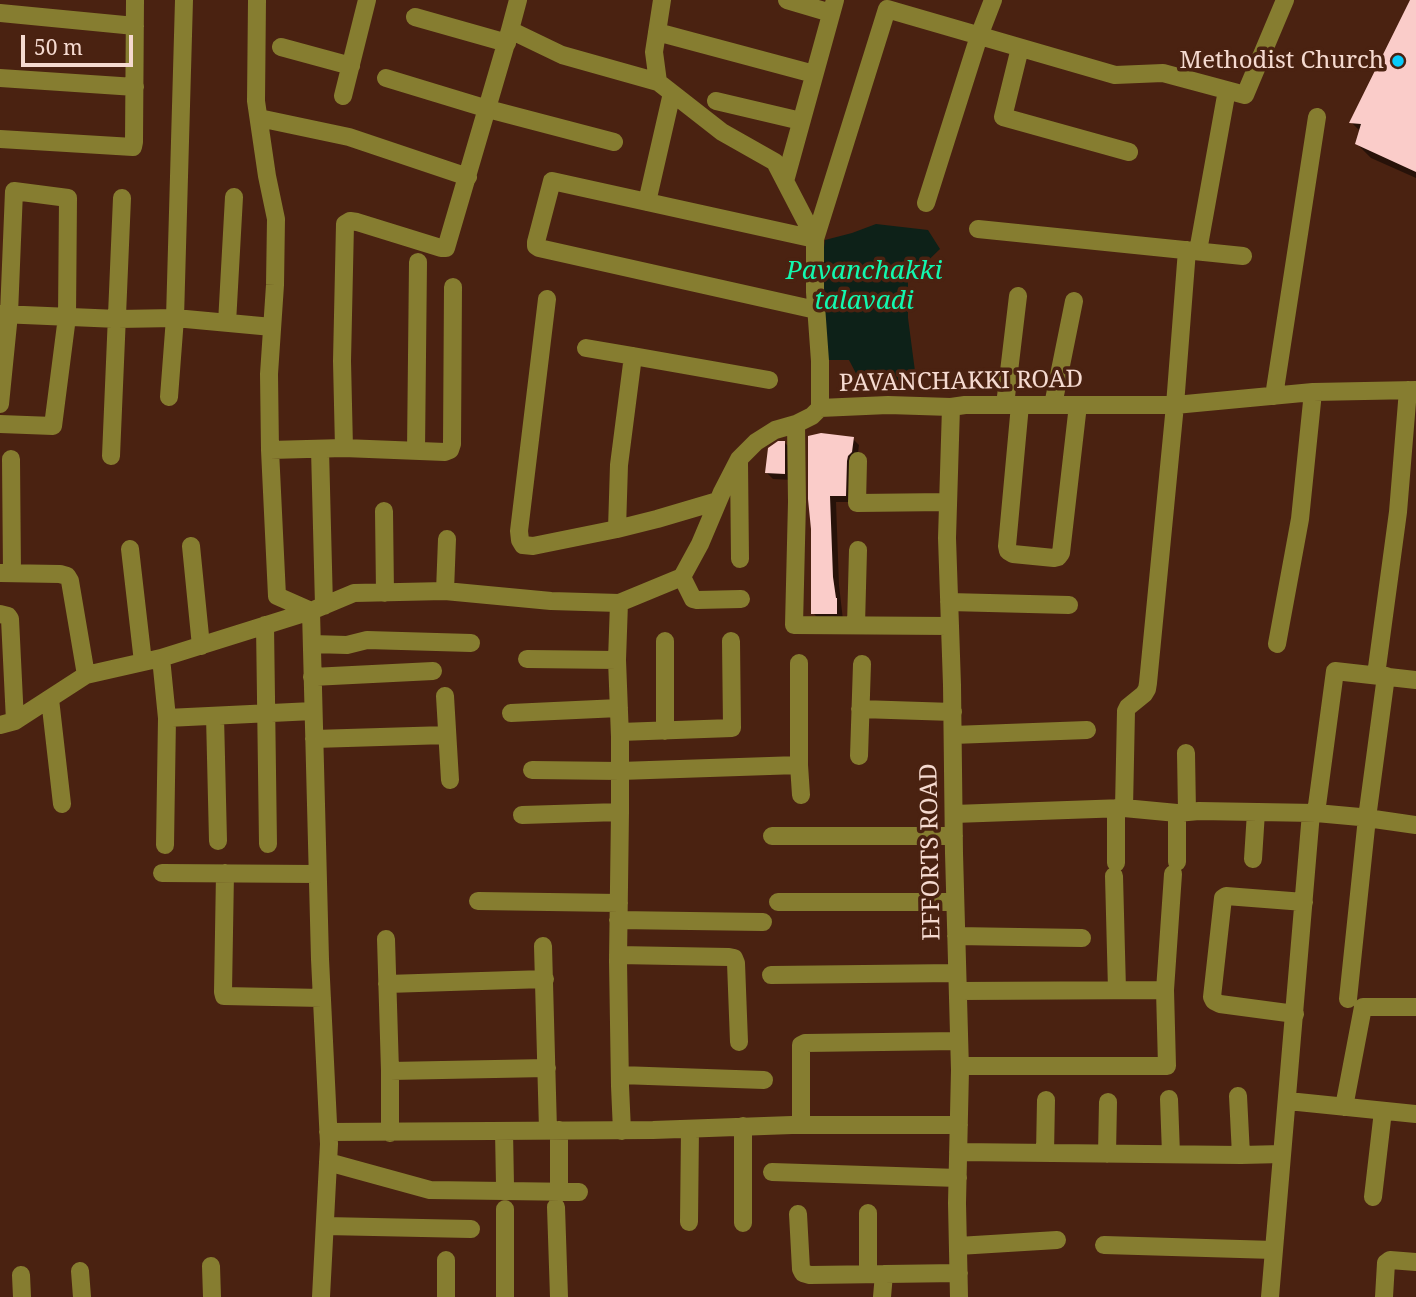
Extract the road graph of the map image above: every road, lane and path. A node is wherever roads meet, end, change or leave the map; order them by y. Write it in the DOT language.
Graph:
graph roads {
  1 [pos="135,0"];
  2 [pos="184,0"];
  3 [pos="257,0"];
  4 [pos="366,0"];
  5 [pos="519,0"];
  6 [pos="662,0"];
  7 [pos="787,0"];
  8 [pos="993,0"];
  9 [pos="1285,0"];
  10 [pos="833,6"];
  11 [pos="0,13"];
  12 [pos="415,17"];
  13 [pos="135,26"];
  14 [pos="657,32"];
  15 [pos="979,36"];
  16 [pos="508,37"];
  17 [pos="281,47"];
  18 [pos="1020,48"];
  19 [pos="351,66"];
  20 [pos="814,75"];
  21 [pos="0,78"];
  22 [pos="386,78"];
  23 [pos="135,87"];
  24 [pos="665,87"];
  25 [pos="1227,90"];
  26 [pos="343,96"];
  27 [pos="716,101"];
  28 [pos="488,109"];
  29 [pos="1317,117"];
  30 [pos="258,118"];
  31 [pos="801,121"];
  32 [pos="0,139"];
  33 [pos="614,142"];
  34 [pos="1129,152"];
  35 [pos="468,177"];
  36 [pos="785,181"];
  37 [pos="234,197"];
  38 [pos="122,198"];
  39 [pos="647,202"];
  40 [pos="926,203"];
  41 [pos="978,229"];
  42 [pos="815,239"];
  43 [pos="1193,251"];
  44 [pos="1243,256"];
  45 [pos="418,262"];
  46 [pos="453,288"];
  47 [pos="1018,296"];
  48 [pos="547,299"];
  49 [pos="1074,301"];
  50 [pos="816,310"];
  51 [pos="5,314"];
  52 [pos="67,317"];
  53 [pos="175,318"];
  54 [pos="118,319"];
  55 [pos="227,323"];
  56 [pos="272,327"];
  57 [pos="586,348"];
  58 [pos="633,356"];
  59 [pos="769,380"];
  60 [pos="1412,390"];
  61 [pos="1313,392"];
  62 [pos="1275,396"];
  63 [pos="169,397"];
  64 [pos="0,404"];
  65 [pos="1013,405"];
  66 [pos="1053,405"];
  67 [pos="1078,405"];
  68 [pos="1175,405"];
  69 [pos="951,407"];
  70 [pos="820,408"];
  71 [pos="0,424"];
  72 [pos="796,424"];
  73 [pos="344,448"];
  74 [pos="320,449"];
  75 [pos="270,450"];
  76 [pos="416,451"];
  77 [pos="111,456"];
  78 [pos="12,459"];
  79 [pos="739,459"];
  80 [pos="858,461"];
  81 [pos="718,501"];
  82 [pos="947,502"];
  83 [pos="384,511"];
  84 [pos="617,528"];
  85 [pos="447,539"];
  86 [pos="191,546"];
  87 [pos="130,549"];
  88 [pos="858,550"];
  89 [pos="740,558"];
  90 [pos="6,573"];
  91 [pos="682,577"];
  92 [pos="445,591"];
  93 [pos="385,593"];
  94 [pos="741,599"];
  95 [pos="949,602"];
  96 [pos="620,603"];
  97 [pos="1069,605"];
  98 [pos="317,608"];
  99 [pos="0,614"];
  100 [pos="265,625"];
  101 [pos="856,625"];
  102 [pos="950,626"];
  103 [pos="665,641"];
  104 [pos="732,641"];
  105 [pos="471,643"];
  106 [pos="312,644"];
  107 [pos="1276,645"];
  108 [pos="201,646"];
  109 [pos="527,659"];
  110 [pos="152,660"];
  111 [pos="617,660"];
  112 [pos="799,663"];
  113 [pos="862,664"];
  114 [pos="433,671"];
  115 [pos="86,675"];
  116 [pos="1381,675"];
  117 [pos="312,677"];
  118 [pos="1416,680"];
  119 [pos="445,696"];
  120 [pos="50,699"];
  121 [pos="619,708"];
  122 [pos="860,709"];
  123 [pos="313,711"];
  124 [pos="953,712"];
  125 [pos="267,713"];
  126 [pos="511,713"];
  127 [pos="215,716"];
  128 [pos="167,718"];
  129 [pos="8,723"];
  130 [pos="1087,730"];
  131 [pos="665,731"];
  132 [pos="620,733"];
  133 [pos="447,735"];
  134 [pos="953,735"];
  135 [pos="314,739"];
  136 [pos="1186,753"];
  137 [pos="859,756"];
  138 [pos="799,765"];
  139 [pos="532,770"];
  140 [pos="620,771"];
  141 [pos="450,780"];
  142 [pos="801,796"];
  143 [pos="62,804"];
  144 [pos="1120,808"];
  145 [pos="620,812"];
  146 [pos="1256,812"];
  147 [pos="1182,813"];
  148 [pos="1313,813"];
  149 [pos="954,814"];
  150 [pos="522,815"];
  151 [pos="1367,818"];
  152 [pos="1416,825"];
  153 [pos="772,836"];
  154 [pos="954,836"];
  155 [pos="218,841"];
  156 [pos="268,844"];
  157 [pos="165,845"];
  158 [pos="1252,859"];
  159 [pos="162,873"];
  160 [pos="225,873"];
  161 [pos="317,874"];
  162 [pos="478,901"];
  163 [pos="778,902"];
  164 [pos="956,902"];
  165 [pos="1304,902"];
  166 [pos="619,912"];
  167 [pos="763,922"];
  168 [pos="956,936"];
  169 [pos="1082,938"];
  170 [pos="386,939"];
  171 [pos="543,946"];
  172 [pos="618,954"];
  173 [pos="771,975"];
  174 [pos="545,979"];
  175 [pos="958,982"];
  176 [pos="387,984"];
  177 [pos="1117,990"];
  178 [pos="1165,990"];
  179 [pos="322,998"];
  180 [pos="1348,999"];
  181 [pos="1416,1007"];
  182 [pos="1295,1014"];
  183 [pos="959,1041"];
  184 [pos="739,1042"];
  185 [pos="960,1066"];
  186 [pos="547,1068"];
  187 [pos="390,1071"];
  188 [pos="620,1075"];
  189 [pos="764,1080"];
  190 [pos="1238,1096"];
  191 [pos="1169,1099"];
  192 [pos="1046,1100"];
  193 [pos="1288,1101"];
  194 [pos="1108,1102"];
  195 [pos="1344,1107"];
  196 [pos="1383,1111"];
  197 [pos="1416,1114"];
  198 [pos="801,1125"];
  199 [pos="959,1125"];
  200 [pos="743,1126"];
  201 [pos="690,1129"];
  202 [pos="553,1130"];
  203 [pos="504,1131"];
  204 [pos="622,1131"];
  205 [pos="328,1132"];
  206 [pos="390,1132"];
  207 [pos="958,1152"];
  208 [pos="1045,1153"];
  209 [pos="1107,1154"];
  210 [pos="1171,1154"];
  211 [pos="1282,1154"];
  212 [pos="1241,1155"];
  213 [pos="328,1162"];
  214 [pos="772,1172"];
  215 [pos="958,1178"];
  216 [pos="559,1184"];
  217 [pos="505,1185"];
  218 [pos="579,1192"];
  219 [pos="1373,1197"];
  220 [pos="556,1207"];
  221 [pos="505,1209"];
  222 [pos="868,1213"];
  223 [pos="798,1214"];
  224 [pos="689,1222"];
  225 [pos="743,1223"];
  226 [pos="325,1226"];
  227 [pos="471,1228"];
  228 [pos="1056,1240"];
  229 [pos="1104,1245"];
  230 [pos="958,1246"];
  231 [pos="1274,1250"];
  232 [pos="446,1260"];
  233 [pos="1416,1262"];
  234 [pos="211,1266"];
  235 [pos="80,1270"];
  236 [pos="959,1273"];
  237 [pos="876,1274"];
  238 [pos="21,1275"];
  239 [pos="22,1297"];
  240 [pos="82,1297"];
  241 [pos="212,1297"];
  242 [pos="321,1297"];
  243 [pos="446,1297"];
  244 [pos="505,1297"];
  245 [pos="559,1297"];
  246 [pos="882,1297"];
  247 [pos="960,1297"];
  248 [pos="1270,1297"];
  249 [pos="1384,1297"];
  1 -- 13 [label="street"];
  2 -- 53 [label="street"];
  3 -- 30 [label="street"];
  4 -- 19 [label="street"];
  5 -- 16 [label="street"];
  6 -- 14 [label="street"];
  7 -- 10 [label="street"];
  8 -- 15 [label="street"];
  9 -- 25 [label="street"];
  10 -- 20 [label="street"];
  11 -- 13 [label="street"];
  12 -- 16 [label="street"];
  13 -- 23 [label="street"];
  14 -- 20 [label="street"];
  14 -- 24 [label="street"];
  15 -- 18 [label="street"];
  15 -- 40 [label="street"];
  15 -- 42 [label="street"];
  16 -- 24 [label="street"];
  16 -- 28 [label="street"];
  17 -- 19 [label="street"];
  18 -- 25 [label="street"];
  18 -- 34 [label="street"];
  19 -- 26 [label="street"];
  20 -- 31 [label="street"];
  21 -- 23 [label="street"];
  22 -- 28 [label="street"];
  23 -- 32 [label="street"];
  24 -- 36 [label="street"];
  24 -- 39 [label="street"];
  25 -- 43 [label="street"];
  27 -- 31 [label="street"];
  28 -- 33 [label="street"];
  28 -- 35 [label="street"];
  29 -- 62 [label="street"];
  30 -- 35 [label="street"];
  30 -- 56 [label="street"];
  31 -- 36 [label="street"];
  35 -- 73 [label="street"];
  36 -- 42 [label="street"];
  37 -- 55 [label="street"];
  38 -- 54 [label="street"];
  39 -- 42 [label="street"];
  39 -- 50 [label="street"];
  41 -- 43 [label="street"];
  42 -- 50 [label="street"];
  43 -- 44 [label="street"];
  43 -- 68 [label="street"];
  45 -- 76 [label="street"];
  46 -- 76 [label="street"];
  47 -- 65 [label="street"];
  48 -- 84 [label="street"];
  49 -- 66 [label="street"];
  50 -- 70 [label="street"];
  51 -- 52 [label="street"];
  51 -- 52 [label="street"];
  51 -- 64 [label="street"];
  52 -- 54 [label="street"];
  52 -- 71 [label="street"];
  53 -- 54 [label="street"];
  53 -- 55 [label="street"];
  53 -- 63 [label="street"];
  54 -- 77 [label="street"];
  55 -- 56 [label="street"];
  56 -- 75 [label="street"];
  57 -- 58 [label="street"];
  58 -- 59 [label="street"];
  58 -- 84 [label="street"];
  60 -- 61 [label="street, PAVANCHAKKI ROAD"];
  60 -- 116 [label="street"];
  61 -- 62 [label="street, PAVANCHAKKI ROAD"];
  61 -- 107 [label="street"];
  62 -- 68 [label="street, PAVANCHAKKI ROAD"];
  65 -- 66 [label="street, PAVANCHAKKI ROAD"];
  65 -- 67 [label="street"];
  65 -- 69 [label="street, PAVANCHAKKI ROAD"];
  66 -- 67 [label="street, PAVANCHAKKI ROAD"];
  67 -- 68 [label="street, PAVANCHAKKI ROAD"];
  68 -- 144 [label="street"];
  69 -- 70 [label="street, PAVANCHAKKI ROAD"];
  69 -- 82 [label="street, EFFORTS ROAD"];
  70 -- 72 [label="street, PAVANCHAKKI ROAD"];
  72 -- 79 [label="street, PAVANCHAKKI ROAD"];
  72 -- 101 [label="street"];
  73 -- 74 [label="street"];
  73 -- 76 [label="street"];
  74 -- 75 [label="street"];
  74 -- 98 [label="street"];
  75 -- 98 [label="street"];
  78 -- 90 [label="street"];
  79 -- 81 [label="street, PAVANCHAKKI ROAD"];
  79 -- 89 [label="street"];
  80 -- 82 [label="street"];
  81 -- 84 [label="street"];
  81 -- 91 [label="street, PAVANCHAKKI ROAD"];
  82 -- 95 [label="street, EFFORTS ROAD"];
  83 -- 93 [label="street"];
  85 -- 92 [label="street"];
  86 -- 108 [label="street"];
  87 -- 110 [label="street"];
  88 -- 101 [label="street"];
  90 -- 115 [label="street"];
  91 -- 94 [label="street"];
  91 -- 96 [label="street"];
  92 -- 93 [label="street"];
  92 -- 96 [label="street"];
  93 -- 98 [label="street"];
  95 -- 97 [label="street"];
  95 -- 102 [label="street, EFFORTS ROAD"];
  96 -- 111 [label="street"];
  98 -- 100 [label="street"];
  98 -- 106 [label="street"];
  99 -- 129 [label="street"];
  100 -- 108 [label="street"];
  100 -- 125 [label="street"];
  101 -- 102 [label="street"];
  102 -- 124 [label="street, EFFORTS ROAD"];
  103 -- 131 [label="street"];
  104 -- 131 [label="street"];
  105 -- 106 [label="street"];
  106 -- 117 [label="street"];
  108 -- 110 [label="street"];
  109 -- 111 [label="street"];
  110 -- 115 [label="street"];
  110 -- 128 [label="street"];
  111 -- 121 [label="street"];
  112 -- 138 [label="street"];
  113 -- 122 [label="street"];
  114 -- 117 [label="street"];
  115 -- 120 [label="street"];
  116 -- 118 [label="street"];
  116 -- 148 [label="street"];
  116 -- 151 [label="street"];
  117 -- 123 [label="street"];
  119 -- 133 [label="street"];
  120 -- 129 [label="street"];
  120 -- 143 [label="street"];
  121 -- 126 [label="street"];
  121 -- 132 [label="street"];
  122 -- 124 [label="street"];
  122 -- 137 [label="street"];
  123 -- 125 [label="street"];
  123 -- 135 [label="street"];
  124 -- 134 [label="street, EFFORTS ROAD"];
  125 -- 127 [label="street"];
  125 -- 156 [label="street"];
  127 -- 128 [label="street"];
  127 -- 155 [label="street"];
  128 -- 157 [label="street"];
  130 -- 134 [label="street"];
  131 -- 132 [label="street"];
  132 -- 140 [label="street"];
  133 -- 135 [label="street"];
  133 -- 141 [label="street"];
  134 -- 149 [label="street, EFFORTS ROAD"];
  135 -- 161 [label="street"];
  136 -- 147 [label="street"];
  138 -- 140 [label="street"];
  138 -- 142 [label="street"];
  139 -- 140 [label="street"];
  140 -- 145 [label="street"];
  144 -- 147 [label="street"];
  144 -- 149 [label="street"];
  144 -- 177 [label="street"];
  145 -- 150 [label="street"];
  145 -- 166 [label="street"];
  146 -- 147 [label="street"];
  146 -- 148 [label="street"];
  146 -- 158 [label="street"];
  147 -- 178 [label="street"];
  148 -- 151 [label="street"];
  148 -- 165 [label="street"];
  149 -- 154 [label="street, EFFORTS ROAD"];
  151 -- 152 [label="street"];
  151 -- 180 [label="street"];
  153 -- 154 [label="street"];
  154 -- 164 [label="street, EFFORTS ROAD"];
  159 -- 160 [label="street"];
  160 -- 161 [label="street"];
  160 -- 179 [label="street"];
  161 -- 179 [label="street"];
  162 -- 166 [label="street"];
  163 -- 164 [label="street"];
  164 -- 168 [label="street, EFFORTS ROAD"];
  165 -- 182 [label="street"];
  165 -- 182 [label="street"];
  166 -- 167 [label="street"];
  166 -- 172 [label="street"];
  168 -- 169 [label="street"];
  168 -- 175 [label="street, EFFORTS ROAD"];
  170 -- 176 [label="street"];
  171 -- 174 [label="street"];
  172 -- 184 [label="street"];
  172 -- 188 [label="street"];
  173 -- 175 [label="street"];
  174 -- 176 [label="street"];
  174 -- 186 [label="street"];
  175 -- 177 [label="street"];
  175 -- 183 [label="street, EFFORTS ROAD"];
  176 -- 187 [label="street"];
  177 -- 178 [label="street"];
  178 -- 185 [label="street"];
  179 -- 205 [label="street"];
  181 -- 195 [label="street"];
  182 -- 193 [label="street"];
  183 -- 185 [label="street, EFFORTS ROAD"];
  183 -- 198 [label="street"];
  185 -- 199 [label="street, EFFORTS ROAD"];
  186 -- 187 [label="street"];
  186 -- 202 [label="street"];
  187 -- 206 [label="street"];
  188 -- 189 [label="street"];
  188 -- 204 [label="street"];
  190 -- 212 [label="street"];
  191 -- 210 [label="street"];
  192 -- 208 [label="street"];
  193 -- 195 [label="street"];
  193 -- 211 [label="street"];
  194 -- 209 [label="street"];
  195 -- 196 [label="street"];
  196 -- 197 [label="street"];
  196 -- 219 [label="street"];
  198 -- 199 [label="street"];
  198 -- 200 [label="street"];
  199 -- 207 [label="street, EFFORTS ROAD"];
  200 -- 201 [label="street"];
  200 -- 225 [label="street"];
  201 -- 204 [label="street"];
  201 -- 224 [label="street"];
  202 -- 203 [label="street"];
  202 -- 204 [label="street"];
  202 -- 216 [label="street"];
  203 -- 206 [label="street"];
  203 -- 217 [label="street"];
  205 -- 206 [label="street"];
  205 -- 213 [label="street"];
  207 -- 208 [label="street"];
  207 -- 215 [label="street, EFFORTS ROAD"];
  208 -- 209 [label="street"];
  209 -- 210 [label="street"];
  210 -- 212 [label="street"];
  211 -- 212 [label="street"];
  211 -- 231 [label="street"];
  213 -- 218 [label="street"];
  213 -- 226 [label="street"];
  214 -- 215 [label="street"];
  215 -- 230 [label="street, EFFORTS ROAD"];
  220 -- 245 [label="street"];
  221 -- 244 [label="street"];
  222 -- 237 [label="street"];
  223 -- 237 [label="street"];
  226 -- 227 [label="street"];
  226 -- 242 [label="street"];
  228 -- 230 [label="street"];
  229 -- 231 [label="street"];
  230 -- 236 [label="street, EFFORTS ROAD"];
  231 -- 248 [label="street"];
  232 -- 243 [label="street"];
  233 -- 249 [label="street"];
  234 -- 241 [label="street"];
  235 -- 240 [label="street"];
  236 -- 237 [label="street"];
  236 -- 247 [label="street, EFFORTS ROAD"];
  237 -- 246 [label="street"];
  238 -- 239 [label="street"];
}
